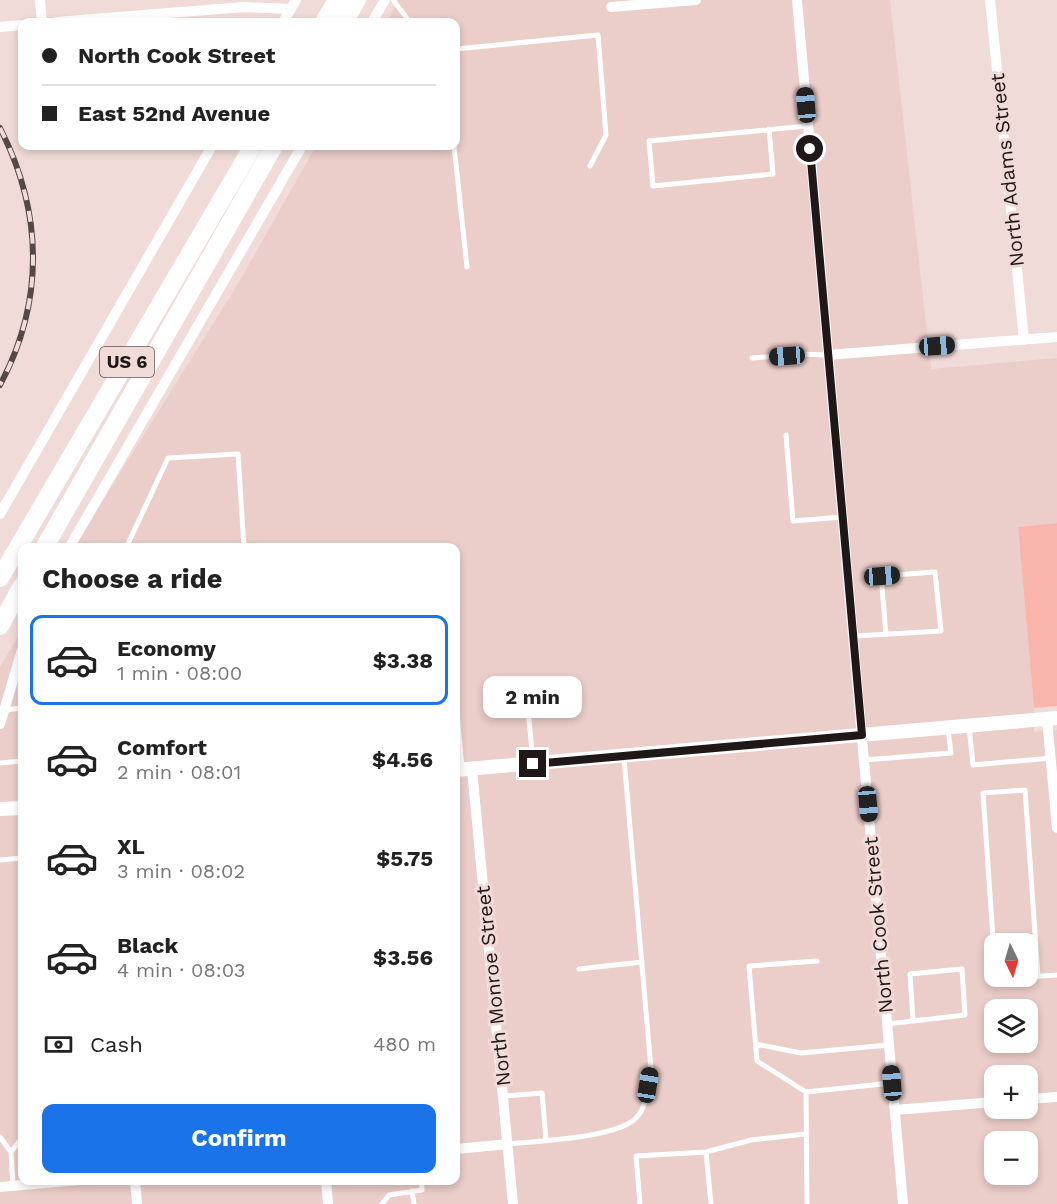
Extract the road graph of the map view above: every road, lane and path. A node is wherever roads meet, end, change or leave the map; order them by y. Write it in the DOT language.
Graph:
graph roads {
  1 [pos="40,0"];
  2 [pos="337,0"];
  3 [pos="357,0"];
  4 [pos="385,0"];
  5 [pos="393,0"];
  6 [pos="696,0"];
  7 [pos="797,0"];
  8 [pos="990,0"];
  9 [pos="232,4"];
  10 [pos="293,4"];
  11 [pos="611,7"];
  12 [pos="42,18"];
  13 [pos="95,18"];
  14 [pos="285,18"];
  15 [pos="326,18"];
  16 [pos="346,18"];
  17 [pos="374,18"];
  18 [pos="408,18"];
  19 [pos="18,25"];
  20 [pos="0,27"];
  21 [pos="460,50"];
  22 [pos="808,126"];
  23 [pos="769,129"];
  24 [pos="210,150"];
  25 [pos="251,150"];
  26 [pos="272,150"];
  27 [pos="300,150"];
  28 [pos="454,150"];
  29 [pos="590,166"];
  30 [pos="467,267"];
  31 [pos="1057,337"];
  32 [pos="1024,340"];
  33 [pos="828,355"];
  34 [pos="752,358"];
  35 [pos="786,435"];
  36 [pos="0,514"];
  37 [pos="842,517"];
  38 [pos="20,543"];
  39 [pos="47,543"];
  40 [pos="72,543"];
  41 [pos="128,543"];
  42 [pos="244,543"];
  43 [pos="18,547"];
  44 [pos="0,578"];
  45 [pos="18,593"];
  46 [pos="0,626"];
  47 [pos="886,634"];
  48 [pos="852,636"];
  49 [pos="18,663"];
  50 [pos="527,699"];
  51 [pos="18,708"];
  52 [pos="3,710"];
  53 [pos="1052,719"];
  54 [pos="0,724"];
  55 [pos="969,726"];
  56 [pos="948,728"];
  57 [pos="862,735"];
  58 [pos="460,750"];
  59 [pos="624,756"];
  60 [pos="1051,758"];
  61 [pos="864,760"];
  62 [pos="18,761"];
  63 [pos="0,763"];
  64 [pos="533,764"];
  65 [pos="463,770"];
  66 [pos="18,808"];
  67 [pos="0,809"];
  68 [pos="1057,828"];
  69 [pos="18,858"];
  70 [pos="0,860"];
  71 [pos="993,933"];
  72 [pos="1035,933"];
  73 [pos="817,961"];
  74 [pos="642,962"];
  75 [pos="579,969"];
  76 [pos="1057,975"];
  77 [pos="1038,976"];
  78 [pos="913,1021"];
  79 [pos="887,1024"];
  80 [pos="756,1044"];
  81 [pos="889,1045"];
  82 [pos="892,1083"];
  83 [pos="806,1092"];
  84 [pos="504,1096"];
  85 [pos="1057,1097"];
  86 [pos="1038,1098"];
  87 [pos="984,1103"];
  88 [pos="895,1110"];
  89 [pos="806,1134"];
  90 [pos="0,1137"];
  91 [pos="546,1140"];
  92 [pos="18,1143"];
  93 [pos="508,1144"];
  94 [pos="460,1149"];
  95 [pos="11,1152"];
  96 [pos="706,1152"];
  97 [pos="24,1185"];
  98 [pos="136,1185"];
  99 [pos="326,1185"];
  100 [pos="422,1185"];
  101 [pos="13,1186"];
  102 [pos="0,1187"];
  103 [pos="412,1191"];
  104 [pos="138,1204"];
  105 [pos="327,1204"];
  106 [pos="382,1204"];
  107 [pos="414,1204"];
  108 [pos="513,1204"];
  109 [pos="640,1204"];
  110 [pos="711,1204"];
  111 [pos="807,1204"];
  112 [pos="903,1204"];
  1 -- 12 [label="street"];
  2 -- 15 [label="highway"];
  3 -- 16 [label="highway"];
  4 -- 17 [label="street"];
  5 -- 18 [label="lane"];
  6 -- 11 [label="street"];
  7 -- 22 [label="street, North Cook Street"];
  8 -- 32 [label="street, North Adams Street"];
  9 -- 10 [label="street"];
  9 -- 13 [label="street"];
  10 -- 14 [label="street"];
  19 -- 20 [label="street"];
  21 -- 29 [label="lane"];
  22 -- 23 [label="lane"];
  22 -- 33 [label="street, North Cook Street"];
  23 -- 23 [label="lane"];
  24 -- 36 [label="street"];
  25 -- 38 [label="highway, US 6"];
  26 -- 39 [label="highway, US 6"];
  27 -- 40 [label="street"];
  28 -- 30 [label="lane"];
  31 -- 32 [label="street"];
  32 -- 33 [label="street"];
  33 -- 34 [label="lane"];
  33 -- 37 [label="street, North Cook Street"];
  35 -- 37 [label="lane"];
  37 -- 48 [label="street, North Cook Street"];
  41 -- 42 [label="lane"];
  43 -- 44 [label="highway, US 6"];
  45 -- 46 [label="highway"];
  47 -- 47 [label="lane"];
  47 -- 48 [label="lane"];
  48 -- 57 [label="street, North Cook Street"];
  49 -- 52 [label="street"];
  50 -- 64 [label="lane"];
  51 -- 52 [label="lane"];
  52 -- 54 [label="street"];
  53 -- 55 [label="street"];
  53 -- 60 [label="street"];
  55 -- 56 [label="street"];
  55 -- 60 [label="lane"];
  56 -- 57 [label="street"];
  56 -- 61 [label="lane"];
  57 -- 59 [label="street"];
  57 -- 61 [label="street, North Cook Street"];
  58 -- 65 [label="lane"];
  59 -- 64 [label="street"];
  59 -- 74 [label="lane"];
  60 -- 68 [label="street"];
  61 -- 79 [label="street, North Cook Street"];
  62 -- 63 [label="lane"];
  64 -- 65 [label="street"];
  65 -- 84 [label="street, North Monroe Street"];
  66 -- 67 [label="street"];
  69 -- 70 [label="lane"];
  71 -- 72 [label="lane"];
  73 -- 80 [label="lane"];
  74 -- 75 [label="lane"];
  74 -- 91 [label="lane"];
  76 -- 77 [label="lane"];
  78 -- 78 [label="lane"];
  78 -- 79 [label="lane"];
  79 -- 81 [label="street, North Cook Street"];
  80 -- 81 [label="lane"];
  80 -- 83 [label="lane"];
  81 -- 82 [label="street, North Cook Street"];
  82 -- 83 [label="lane"];
  82 -- 88 [label="street, North Cook Street"];
  83 -- 89 [label="lane"];
  84 -- 91 [label="lane"];
  84 -- 93 [label="street, North Monroe Street"];
  85 -- 86 [label="street"];
  87 -- 88 [label="street"];
  88 -- 112 [label="street, North Cook Street"];
  89 -- 96 [label="lane"];
  89 -- 111 [label="lane"];
  90 -- 95 [label="lane"];
  91 -- 93 [label="lane"];
  92 -- 95 [label="lane"];
  93 -- 94 [label="street"];
  93 -- 108 [label="street, North Monroe Street"];
  95 -- 101 [label="lane"];
  96 -- 109 [label="lane"];
  96 -- 110 [label="lane"];
  97 -- 101 [label="street"];
  98 -- 104 [label="street"];
  99 -- 105 [label="street"];
  100 -- 103 [label="lane"];
  101 -- 102 [label="street"];
  103 -- 106 [label="lane"];
  103 -- 107 [label="lane"];
}
